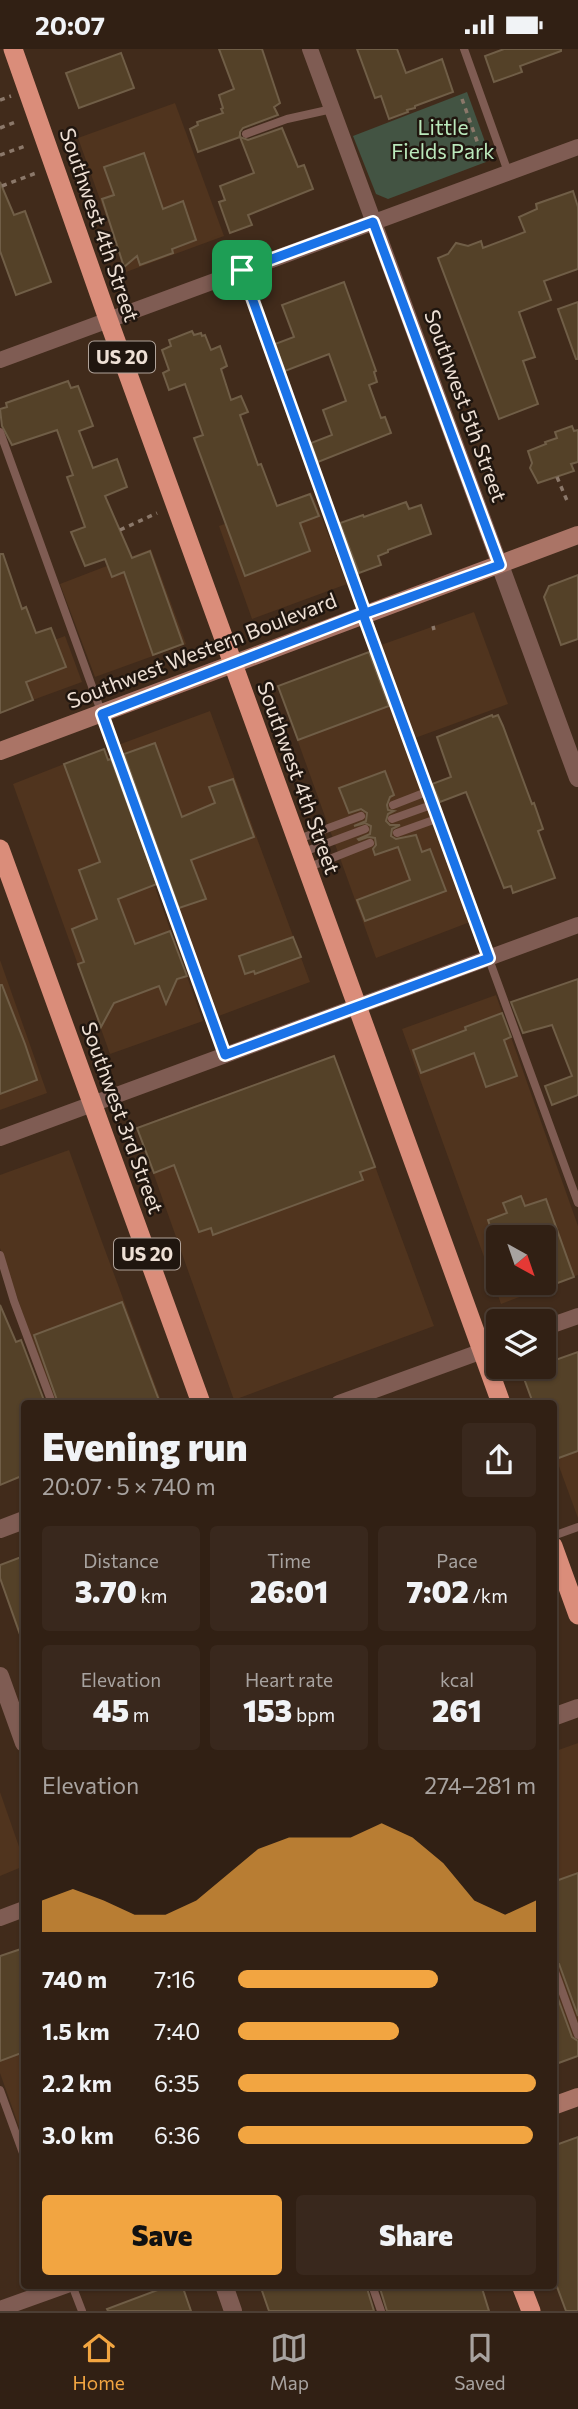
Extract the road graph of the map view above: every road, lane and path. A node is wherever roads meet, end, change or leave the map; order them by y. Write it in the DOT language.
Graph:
graph roads {
  1 [pos="13,49"];
  2 [pos="310,49"];
  3 [pos="464,49"];
  4 [pos="462,99"];
  5 [pos="332,109"];
  6 [pos="246,134"];
  7 [pos="45,139"];
  8 [pos="478,144"];
  9 [pos="578,147"];
  10 [pos="0,155"];
  11 [pos="54,166"];
  12 [pos="508,172"];
  13 [pos="2,186"];
  14 [pos="373,222"];
  15 [pos="242,270"];
  16 [pos="108,319"];
  17 [pos="0,360"];
  18 [pos="0,432"];
  19 [pos="556,477"];
  20 [pos="568,503"];
  21 [pos="175,505"];
  22 [pos="120,530"];
  23 [pos="578,535"];
  24 [pos="500,565"];
  25 [pos="364,614"];
  26 [pos="233,664"];
  27 [pos="102,714"];
  28 [pos="0,751"];
  29 [pos="578,778"];
  30 [pos="429,791"];
  31 [pos="434,804"];
  32 [pos="393,805"];
  33 [pos="361,816"];
  34 [pos="439,818"];
  35 [pos="392,819"];
  36 [pos="365,829"];
  37 [pos="397,833"];
  38 [pos="370,843"];
  39 [pos="0,849"];
  40 [pos="301,854"];
  41 [pos="578,925"];
  42 [pos="489,958"];
  43 [pos="356,1006"];
  44 [pos="225,1055"];
  45 [pos="92,1104"];
  46 [pos="0,1138"];
  47 [pos="578,1203"];
  48 [pos="0,1255"];
  49 [pos="578,1316"];
  50 [pos="556,1324"];
  51 [pos="486,1338"];
  52 [pos="486,1350"];
  53 [pos="496,1379"];
  54 [pos="51,1400"];
  55 [pos="200,1400"];
  56 [pos="354,1400"];
  57 [pos="500,1400"];
  58 [pos="21,1521"];
  59 [pos="578,1527"];
  60 [pos="0,1529"];
  61 [pos="557,1535"];
  62 [pos="557,1557"];
  63 [pos="578,1615"];
  64 [pos="0,1676"];
  65 [pos="578,1708"];
  66 [pos="557,1716"];
  67 [pos="21,1735"];
  68 [pos="21,1910"];
  69 [pos="0,1918"];
  70 [pos="557,1977"];
  71 [pos="578,2035"];
  72 [pos="0,2090"];
  73 [pos="578,2097"];
  74 [pos="557,2105"];
  75 [pos="21,2148"];
  76 [pos="56,2289"];
  77 [pos="74,2289"];
  78 [pos="225,2289"];
  79 [pos="373,2289"];
  80 [pos="523,2289"];
  81 [pos="0,2309"];
  82 [pos="82,2311"];
  83 [pos="233,2311"];
  84 [pos="381,2311"];
  85 [pos="531,2311"];
  1 -- 7 [label="highway, Southwest 4th Street / US 20"];
  2 -- 5 [label="street, Southwest 5th Street"];
  3 -- 12 [label="lane"];
  4 -- 8 [label="path"];
  5 -- 6 [label="lane"];
  5 -- 14 [label="street, Southwest 5th Street"];
  7 -- 10 [label="path"];
  7 -- 11 [label="highway, Southwest 4th Street / US 20"];
  9 -- 12 [label="street"];
  11 -- 13 [label="path"];
  11 -- 16 [label="highway, Southwest 4th Street / US 20"];
  12 -- 14 [label="street"];
  14 -- 15 [label="street"];
  14 -- 24 [label="street, Southwest 5th Street"];
  15 -- 16 [label="street"];
  15 -- 25 [label="lane"];
  16 -- 17 [label="street"];
  16 -- 21 [label="highway, Southwest 4th Street / US 20"];
  18 -- 27 [label="lane"];
  19 -- 20 [label="path"];
  21 -- 22 [label="path"];
  21 -- 26 [label="highway, Southwest 4th Street / US 20"];
  23 -- 24 [label="main road, Southwest Western Boulevard"];
  24 -- 25 [label="main road, Southwest Western Boulevard"];
  24 -- 29 [label="street, Southwest 5th Street"];
  25 -- 26 [label="main road, Southwest Western Boulevard"];
  25 -- 30 [label="lane"];
  26 -- 27 [label="main road, Southwest Western Boulevard"];
  26 -- 40 [label="highway, Southwest 4th Street / US 20"];
  27 -- 28 [label="main road, Southwest Western Boulevard"];
  27 -- 44 [label="lane"];
  30 -- 31 [label="lane"];
  30 -- 32 [label="lane"];
  31 -- 34 [label="lane"];
  31 -- 35 [label="lane"];
  33 -- 40 [label="lane"];
  34 -- 37 [label="lane"];
  34 -- 42 [label="lane"];
  36 -- 40 [label="lane"];
  38 -- 40 [label="lane"];
  39 -- 45 [label="highway, Southwest 3rd Street / US 20"];
  40 -- 43 [label="highway, Southwest 4th Street / US 20"];
  41 -- 42 [label="street"];
  42 -- 43 [label="street"];
  42 -- 47 [label="lane"];
  43 -- 44 [label="street"];
  43 -- 51 [label="highway, Southwest 4th Street / US 20"];
  44 -- 45 [label="street"];
  45 -- 46 [label="street"];
  45 -- 55 [label="highway, Southwest 3rd Street / US 20"];
  48 -- 54 [label="lane"];
  49 -- 50 [label="street"];
  52 -- 56 [label="street"];
  53 -- 57 [label="highway, Southwest 4th Street / US 20"];
  58 -- 60 [label="street"];
  59 -- 61 [label="lane"];
  62 -- 63 [label="highway"];
  64 -- 67 [label="street"];
  65 -- 66 [label="street"];
  68 -- 69 [label="street"];
  70 -- 71 [label="lane"];
  72 -- 75 [label="lane"];
  73 -- 74 [label="main road"];
  76 -- 81 [label="street"];
  77 -- 82 [label="lane"];
  78 -- 83 [label="street"];
  79 -- 84 [label="lane"];
  80 -- 85 [label="highway"];
}
